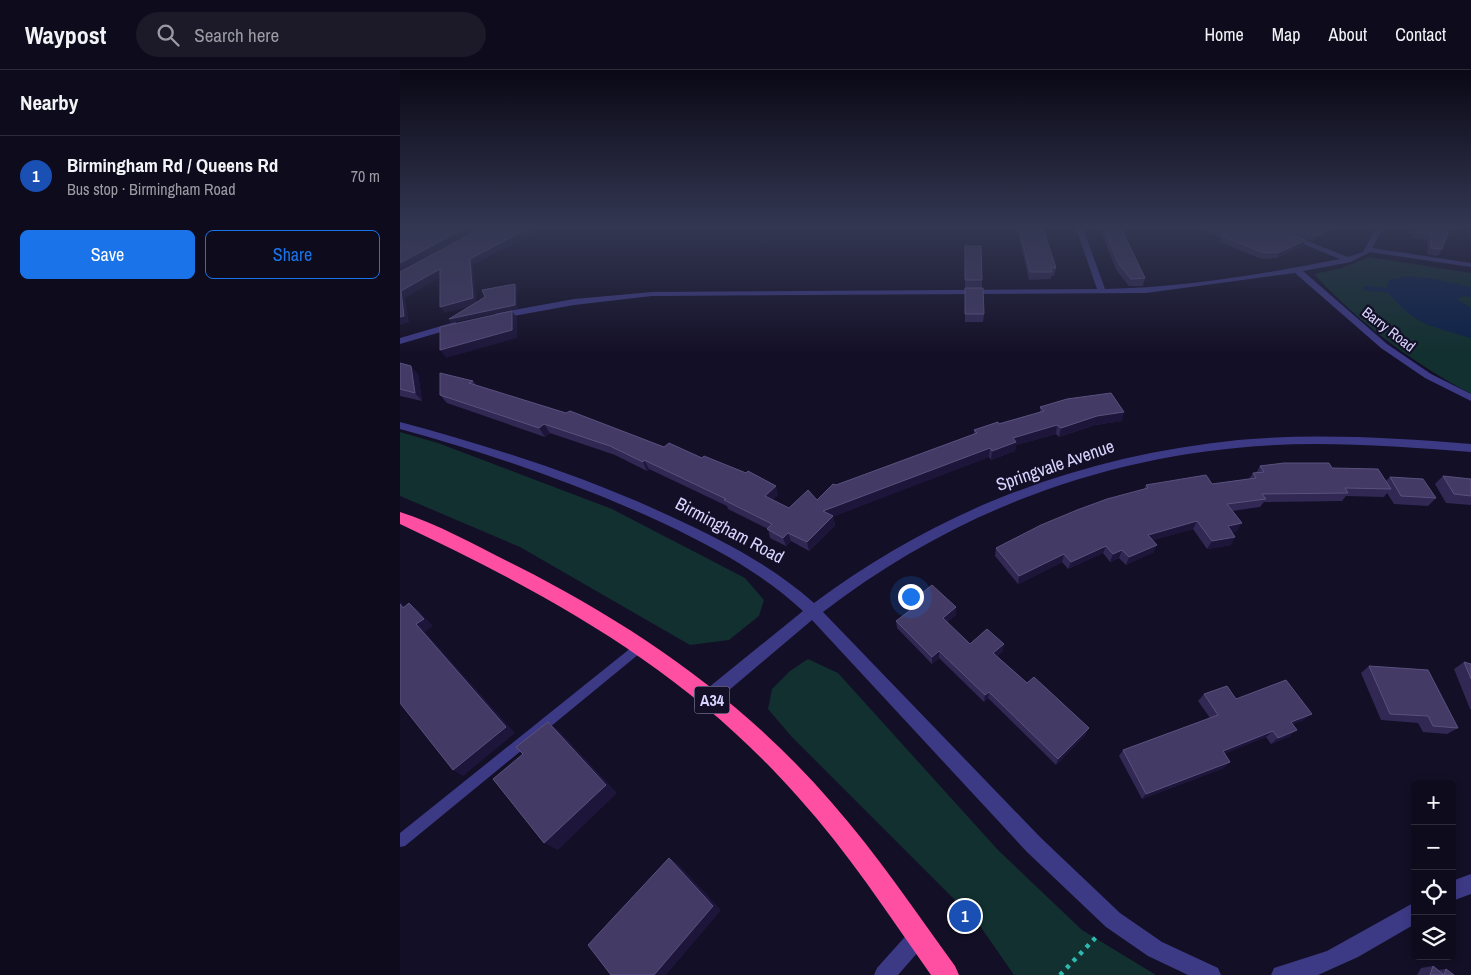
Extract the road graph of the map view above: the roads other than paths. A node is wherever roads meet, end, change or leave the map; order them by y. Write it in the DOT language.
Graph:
graph roads {
  1 [pos="1094,270"];
  2 [pos="1295,270"];
  3 [pos="1297,270"];
  4 [pos="1102,292"];
  5 [pos="488,318"];
  6 [pos="465,323"];
  7 [pos="400,341"];
  8 [pos="1471,398"];
  9 [pos="400,425"];
  10 [pos="1471,448"];
  11 [pos="400,518"];
  12 [pos="812,612"];
  13 [pos="641,646"];
  14 [pos="709,697"];
  15 [pos="400,840"];
  16 [pos="1471,884"];
  17 [pos="1456,889"];
  18 [pos="1411,915"];
  19 [pos="918,937"];
  20 [pos="884,975"];
  21 [pos="946,975"];
  22 [pos="1211,975"];
  23 [pos="1281,975"];
  1 -- 4 [label="street"];
  2 -- 4 [label="street"];
  3 -- 8 [label="street, Barry Road"];
  4 -- 5 [label="street"];
  6 -- 7 [label="street"];
  9 -- 12 [label="street, Birmingham Road"];
  10 -- 12 [label="street, Springvale Avenue"];
  11 -- 13 [label="highway, A34"];
  12 -- 14 [label="street, Springvale Avenue"];
  12 -- 22 [label="street, Birmingham Road"];
  13 -- 14 [label="highway, A34"];
  13 -- 15 [label="lane"];
  14 -- 19 [label="highway, A34"];
  16 -- 17 [label="street"];
  18 -- 23 [label="street"];
  19 -- 20 [label="street"];
  19 -- 21 [label="highway, A34"];
}
